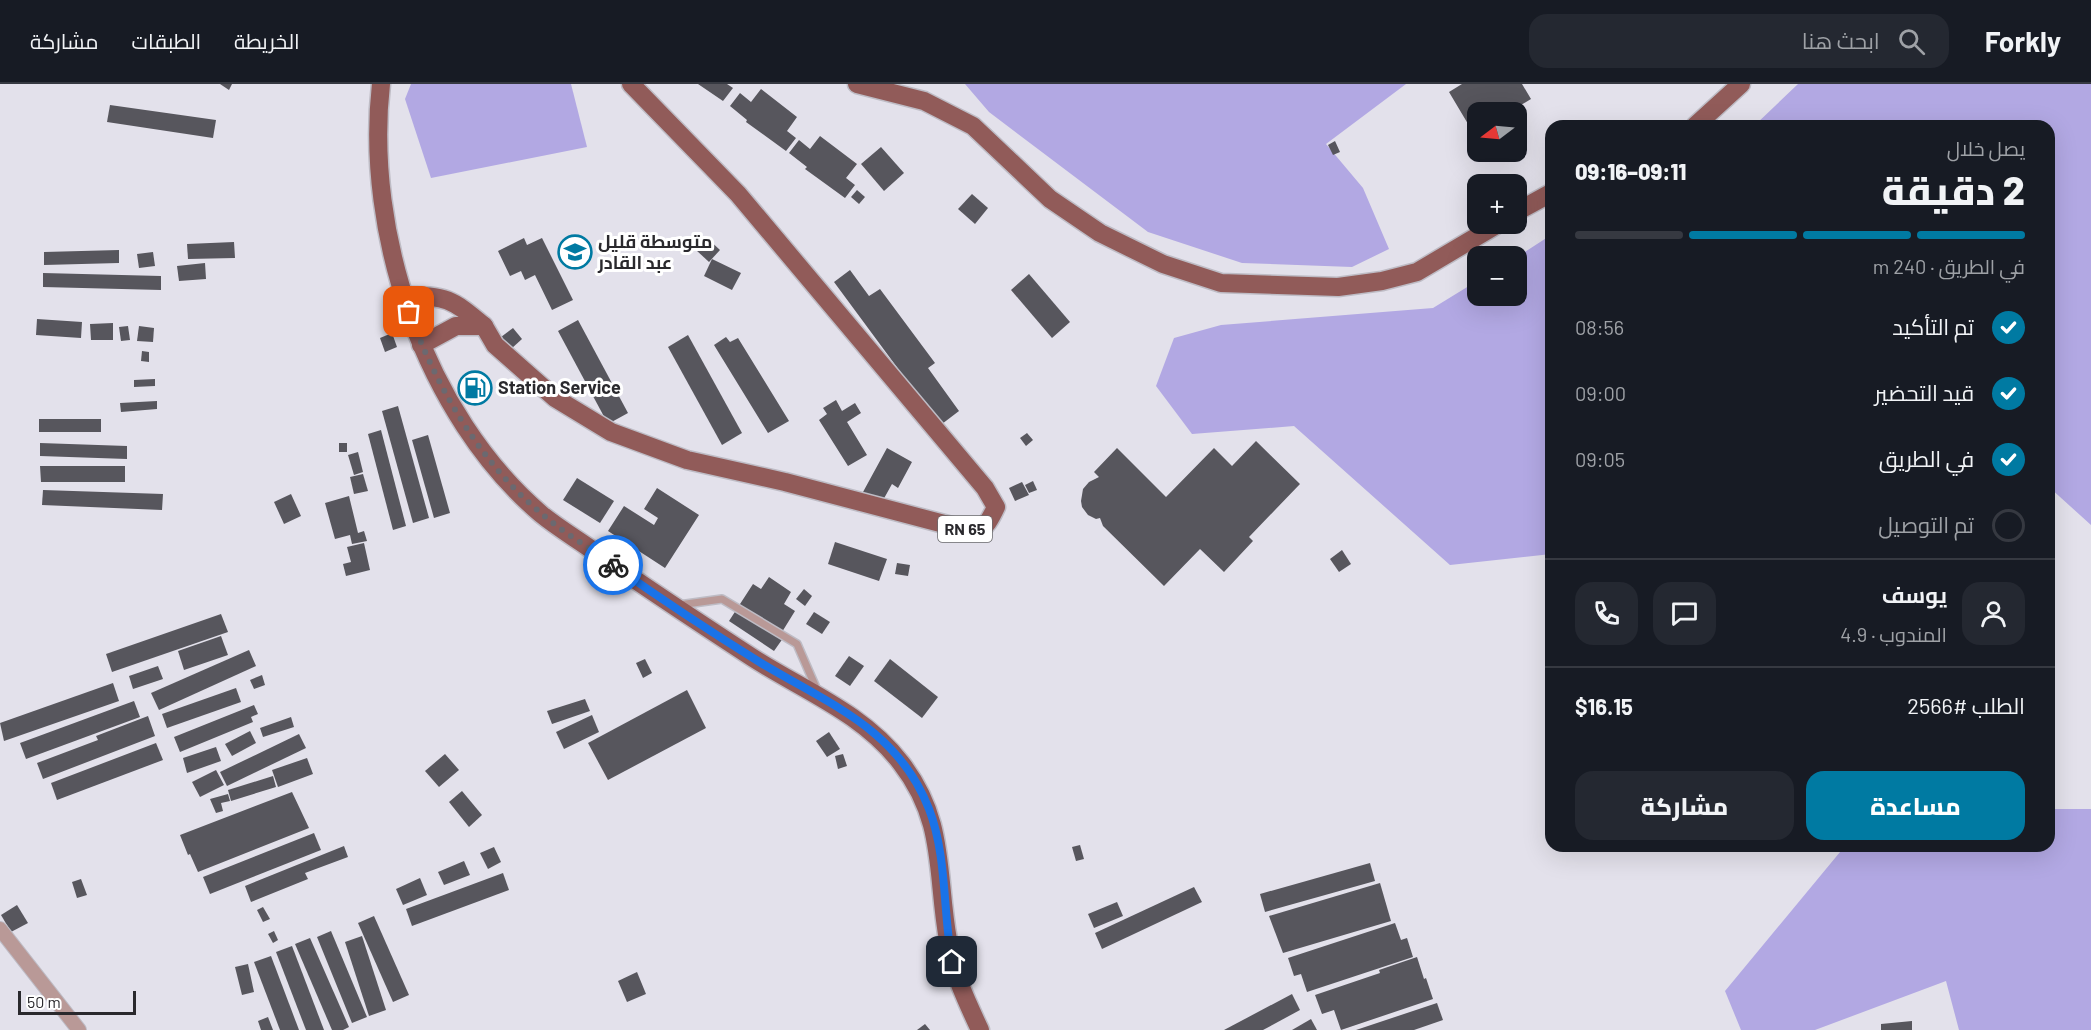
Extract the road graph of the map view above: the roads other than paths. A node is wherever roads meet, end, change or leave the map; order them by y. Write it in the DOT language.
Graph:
graph roads {
  1 [pos="381,84"];
  2 [pos="632,84"];
  3 [pos="857,84"];
  4 [pos="1741,84"];
  5 [pos="1702,120"];
  6 [pos="1545,196"];
  7 [pos="1527,206"];
  8 [pos="1481,234"];
  9 [pos="403,296"];
  10 [pos="484,326"];
  11 [pos="421,345"];
  12 [pos="674,605"];
  13 [pos="821,698"];
  14 [pos="0,928"];
  15 [pos="79,1030"];
  16 [pos="980,1030"];
  1 -- 9 [label="main road"];
  2 -- 10 [label="main road, RN 65"];
  3 -- 8 [label="main road"];
  4 -- 5 [label="main road"];
  6 -- 7 [label="main road"];
  9 -- 10 [label="main road"];
  9 -- 11 [label="main road"];
  10 -- 11 [label="main road"];
  11 -- 12 [label="main road"];
  12 -- 13 [label="main road"];
  12 -- 13 [label="lane"];
  13 -- 16 [label="main road"];
  14 -- 15 [label="street"];
}
